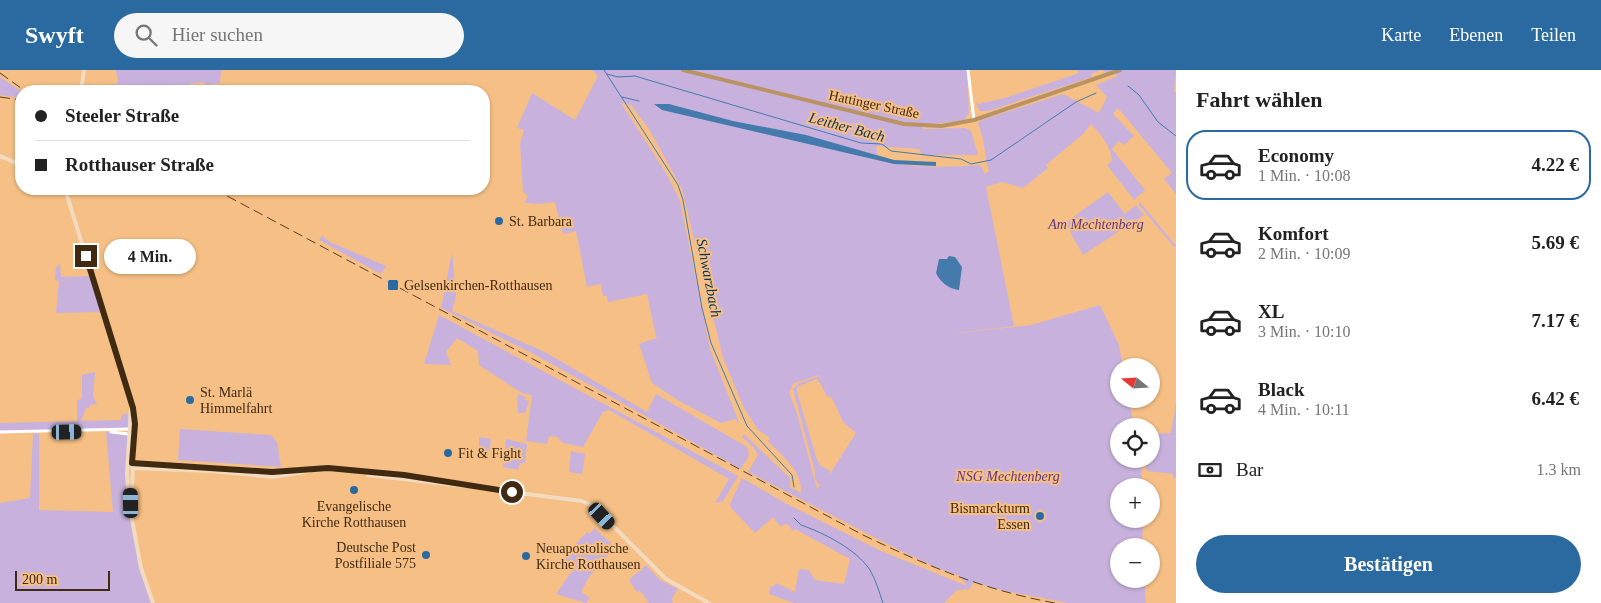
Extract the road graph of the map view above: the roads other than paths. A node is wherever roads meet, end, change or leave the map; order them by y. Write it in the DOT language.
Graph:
graph roads {
  1 [pos="84,70"];
  2 [pos="683,70"];
  3 [pos="968,70"];
  4 [pos="1118,71"];
  5 [pos="82,85"];
  6 [pos="974,120"];
  7 [pos="0,156"];
  8 [pos="15,162"];
  9 [pos="67,195"];
  10 [pos="132,405"];
  11 [pos="130,429"];
  12 [pos="105,431"];
  13 [pos="0,432"];
  14 [pos="135,432"];
  15 [pos="129,434"];
  16 [pos="132,463"];
  17 [pos="128,465"];
  18 [pos="132,468"];
  19 [pos="313,469"];
  20 [pos="131,512"];
  21 [pos="153,603"];
  22 [pos="709,603"];
  1 -- 5 [label="main road"];
  2 -- 6 [label="main road, Hattinger Straße"];
  3 -- 6 [label="street"];
  4 -- 6 [label="main road, Hattinger Straße"];
  7 -- 8 [label="main road"];
  9 -- 10 [label="main road"];
  10 -- 11 [label="main road"];
  10 -- 14 [label="main road"];
  11 -- 12 [label="street"];
  11 -- 14 [label="street"];
  11 -- 15 [label="main road"];
  12 -- 13 [label="street"];
  12 -- 15 [label="street"];
  14 -- 15 [label="street"];
  14 -- 16 [label="main road"];
  15 -- 17 [label="main road"];
  16 -- 17 [label="main road"];
  16 -- 18 [label="main road"];
  16 -- 19 [label="main road"];
  17 -- 18 [label="main road"];
  17 -- 20 [label="main road"];
  18 -- 19 [label="main road"];
  18 -- 20 [label="main road"];
  19 -- 22 [label="main road"];
  20 -- 21 [label="main road"];
}
